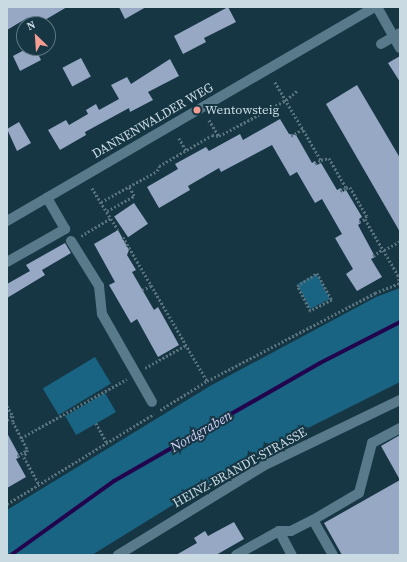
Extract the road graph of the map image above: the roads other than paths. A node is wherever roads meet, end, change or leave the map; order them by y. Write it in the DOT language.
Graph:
graph roads {
  1 [pos="376,7"];
  2 [pos="397,35"];
  3 [pos="381,44"];
  4 [pos="400,48"];
  5 [pos="47,198"];
  6 [pos="7,221"];
  7 [pos="71,241"];
  8 [pos="7,262"];
  9 [pos="400,400"];
  10 [pos="152,402"];
  11 [pos="400,428"];
  12 [pos="313,520"];
  13 [pos="279,531"];
  14 [pos="118,555"];
  15 [pos="236,555"];
  16 [pos="292,555"];
  17 [pos="333,555"];
  1 -- 2 [label="street"];
  1 -- 5 [label="street, DANNENWALDER WEG"];
  2 -- 3 [label="street"];
  2 -- 4 [label="street"];
  5 -- 6 [label="street, DANNENWALDER WEG"];
  5 -- 8 [label="street"];
  7 -- 10 [label="street"];
  9 -- 14 [label="street, HEINZ-BRANDT-STRASSE"];
  11 -- 12 [label="street"];
  12 -- 13 [label="street"];
  12 -- 17 [label="street"];
  13 -- 15 [label="street"];
  13 -- 16 [label="street"];
}
